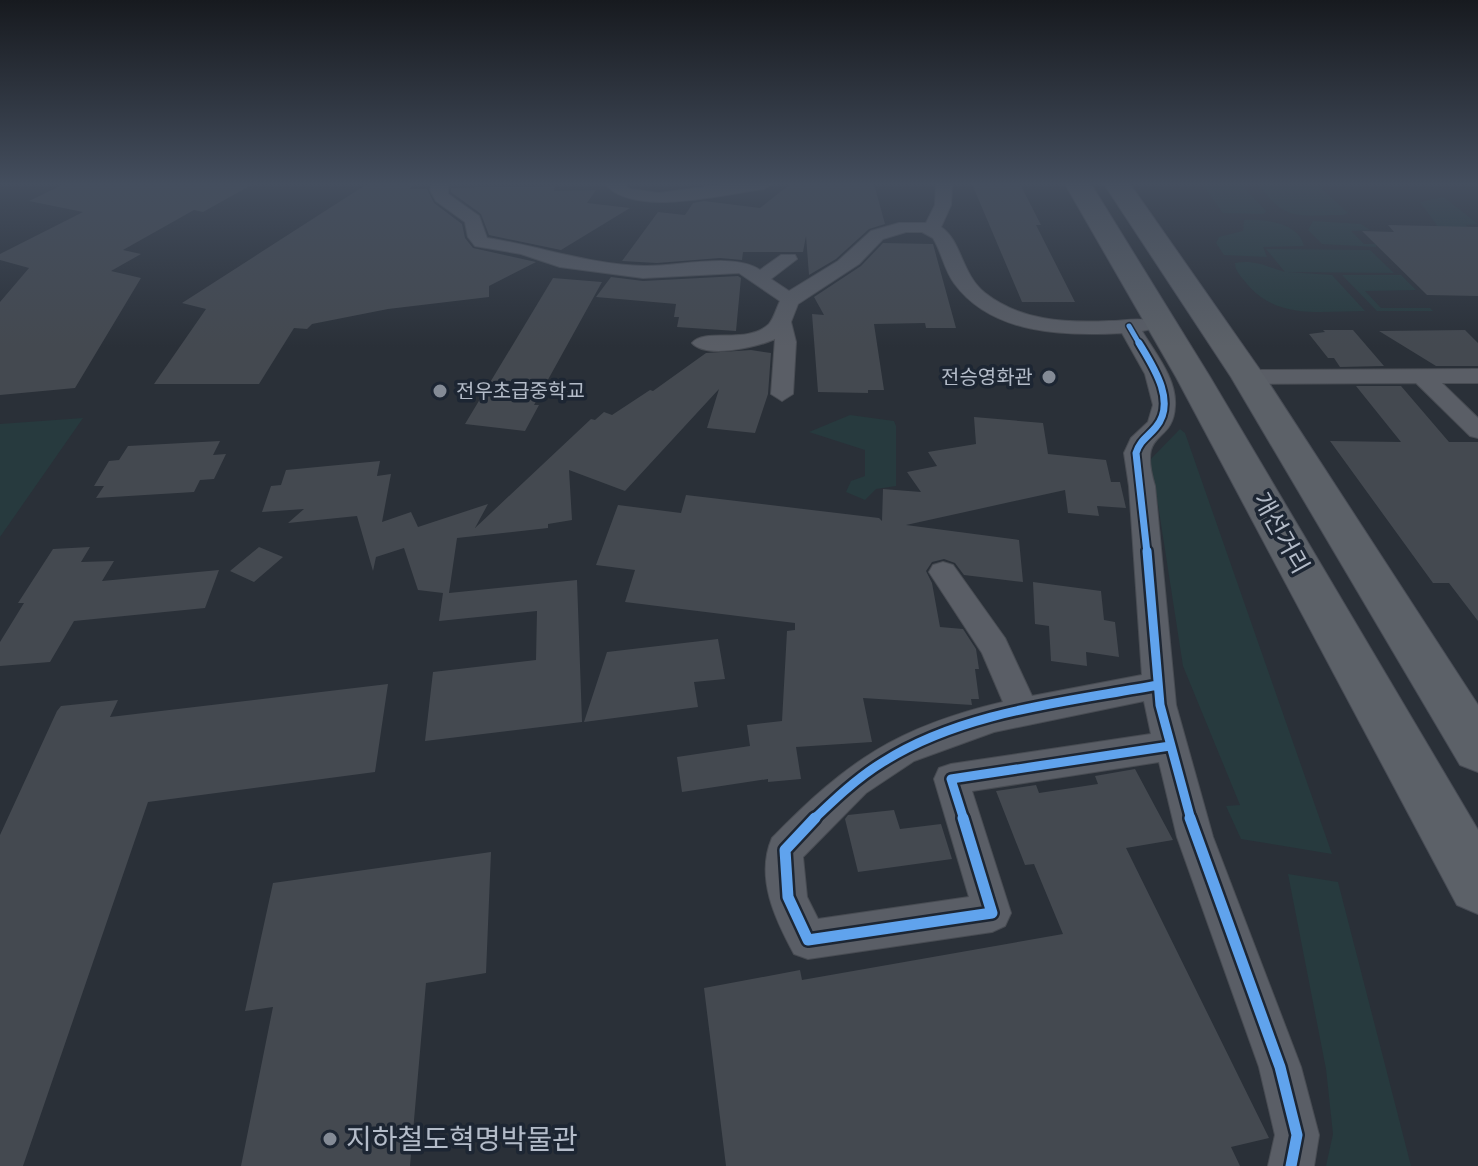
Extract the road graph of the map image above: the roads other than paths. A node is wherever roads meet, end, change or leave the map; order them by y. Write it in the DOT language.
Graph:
graph roads {
  1 [pos="478,238"];
  2 [pos="872,238"];
  3 [pos="945,238"];
  4 [pos="1104,238"];
  5 [pos="1154,238"];
  6 [pos="788,259"];
  7 [pos="760,278"];
  8 [pos="791,299"];
  9 [pos="781,323"];
  10 [pos="1145,325"];
  11 [pos="702,343"];
  12 [pos="1478,376"];
  13 [pos="1248,377"];
  14 [pos="1423,377"];
  15 [pos="782,394"];
  16 [pos="1478,431"];
  17 [pos="943,572"];
  18 [pos="1158,685"];
  19 [pos="1024,713"];
  20 [pos="1170,746"];
  21 [pos="1478,749"];
  22 [pos="1478,885"];
  23 [pos="1291,1166"];
  1 -- 7 [label="street"];
  2 -- 8 [label="street"];
  3 -- 10 [label="street"];
  4 -- 10 [label="main road, 개선거리"];
  5 -- 13 [label="main road"];
  6 -- 7 [label="street"];
  7 -- 8 [label="street"];
  8 -- 9 [label="street"];
  9 -- 11 [label="street"];
  9 -- 15 [label="street"];
  10 -- 18 [label="street"];
  10 -- 22 [label="main road, 개선거리"];
  12 -- 14 [label="street"];
  13 -- 14 [label="street"];
  13 -- 21 [label="main road"];
  14 -- 16 [label="street"];
  17 -- 19 [label="street"];
  18 -- 19 [label="street"];
  18 -- 20 [label="street"];
  19 -- 20 [label="street"];
  20 -- 23 [label="street"];
}
